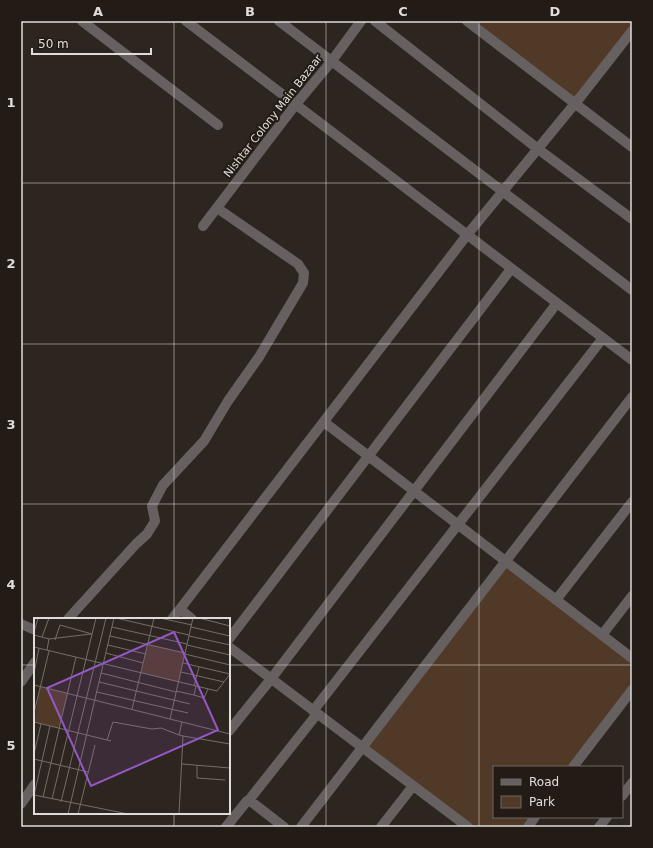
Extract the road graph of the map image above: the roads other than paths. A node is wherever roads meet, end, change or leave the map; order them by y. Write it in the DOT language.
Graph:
graph roads {
  1 [pos="186,21"];
  2 [pos="278,21"];
  3 [pos="361,21"];
  4 [pos="375,21"];
  5 [pos="467,21"];
  6 [pos="83,22"];
  7 [pos="632,31"];
  8 [pos="331,62"];
  9 [pos="296,104"];
  10 [pos="575,104"];
  11 [pos="218,125"];
  12 [pos="632,147"];
  13 [pos="538,149"];
  14 [pos="503,192"];
  15 [pos="217,208"];
  16 [pos="632,219"];
  17 [pos="203,226"];
  18 [pos="467,235"];
  19 [pos="512,268"];
  20 [pos="632,290"];
  21 [pos="557,303"];
  22 [pos="603,338"];
  23 [pos="632,360"];
  24 [pos="632,397"];
  25 [pos="324,422"];
  26 [pos="368,456"];
  27 [pos="414,491"];
  28 [pos="632,502"];
  29 [pos="458,525"];
  30 [pos="505,562"];
  31 [pos="632,596"];
  32 [pos="556,600"];
  33 [pos="180,609"];
  34 [pos="69,618"];
  35 [pos="173,618"];
  36 [pos="191,618"];
  37 [pos="21,624"];
  38 [pos="34,630"];
  39 [pos="602,635"];
  40 [pos="230,638"];
  41 [pos="230,648"];
  42 [pos="632,658"];
  43 [pos="34,663"];
  44 [pos="271,679"];
  45 [pos="21,682"];
  46 [pos="632,690"];
  47 [pos="315,713"];
  48 [pos="230,731"];
  49 [pos="362,748"];
  50 [pos="574,766"];
  51 [pos="632,783"];
  52 [pos="34,785"];
  53 [pos="413,786"];
  54 [pos="623,795"];
  55 [pos="250,800"];
  56 [pos="21,804"];
  57 [pos="534,818"];
  58 [pos="606,818"];
  59 [pos="455,824"];
  60 [pos="226,827"];
  61 [pos="284,827"];
  62 [pos="302,827"];
  63 [pos="381,827"];
  64 [pos="468,827"];
  65 [pos="528,827"];
  66 [pos="599,827"];
  1 -- 9 [label="street"];
  2 -- 8 [label="street"];
  3 -- 8 [label="street, Nishtar Colony Main Bazaar"];
  4 -- 13 [label="street"];
  5 -- 10 [label="street"];
  6 -- 11 [label="street"];
  7 -- 10 [label="street"];
  8 -- 9 [label="street, Nishtar Colony Main Bazaar"];
  8 -- 14 [label="street"];
  9 -- 15 [label="street, Nishtar Colony Main Bazaar"];
  9 -- 18 [label="street"];
  10 -- 12 [label="street"];
  10 -- 13 [label="street"];
  13 -- 14 [label="street"];
  13 -- 16 [label="street"];
  14 -- 18 [label="street"];
  14 -- 20 [label="street"];
  15 -- 17 [label="street, Nishtar Colony Main Bazaar"];
  15 -- 34 [label="street"];
  18 -- 19 [label="street"];
  18 -- 25 [label="street"];
  19 -- 21 [label="street"];
  19 -- 26 [label="street"];
  21 -- 22 [label="street"];
  21 -- 27 [label="street"];
  22 -- 23 [label="street"];
  22 -- 29 [label="street"];
  24 -- 30 [label="street"];
  25 -- 26 [label="street"];
  25 -- 33 [label="street"];
  26 -- 27 [label="street"];
  26 -- 40 [label="street"];
  27 -- 29 [label="street"];
  27 -- 44 [label="street"];
  28 -- 32 [label="street"];
  29 -- 30 [label="street"];
  29 -- 47 [label="street"];
  30 -- 32 [label="street"];
  30 -- 49 [label="street"];
  31 -- 39 [label="street"];
  32 -- 39 [label="street"];
  33 -- 35 [label="street"];
  33 -- 36 [label="street"];
  37 -- 38 [label="street"];
  39 -- 42 [label="street"];
  41 -- 44 [label="street"];
  43 -- 45 [label="street"];
  44 -- 47 [label="street"];
  44 -- 48 [label="street"];
  46 -- 50 [label="street"];
  47 -- 49 [label="street"];
  47 -- 55 [label="street"];
  49 -- 53 [label="street"];
  49 -- 62 [label="street"];
  51 -- 54 [label="street"];
  52 -- 56 [label="street"];
  53 -- 59 [label="street"];
  53 -- 63 [label="street"];
  55 -- 60 [label="street"];
  55 -- 61 [label="street"];
  57 -- 65 [label="street"];
  58 -- 66 [label="street"];
  59 -- 64 [label="street"];
}
